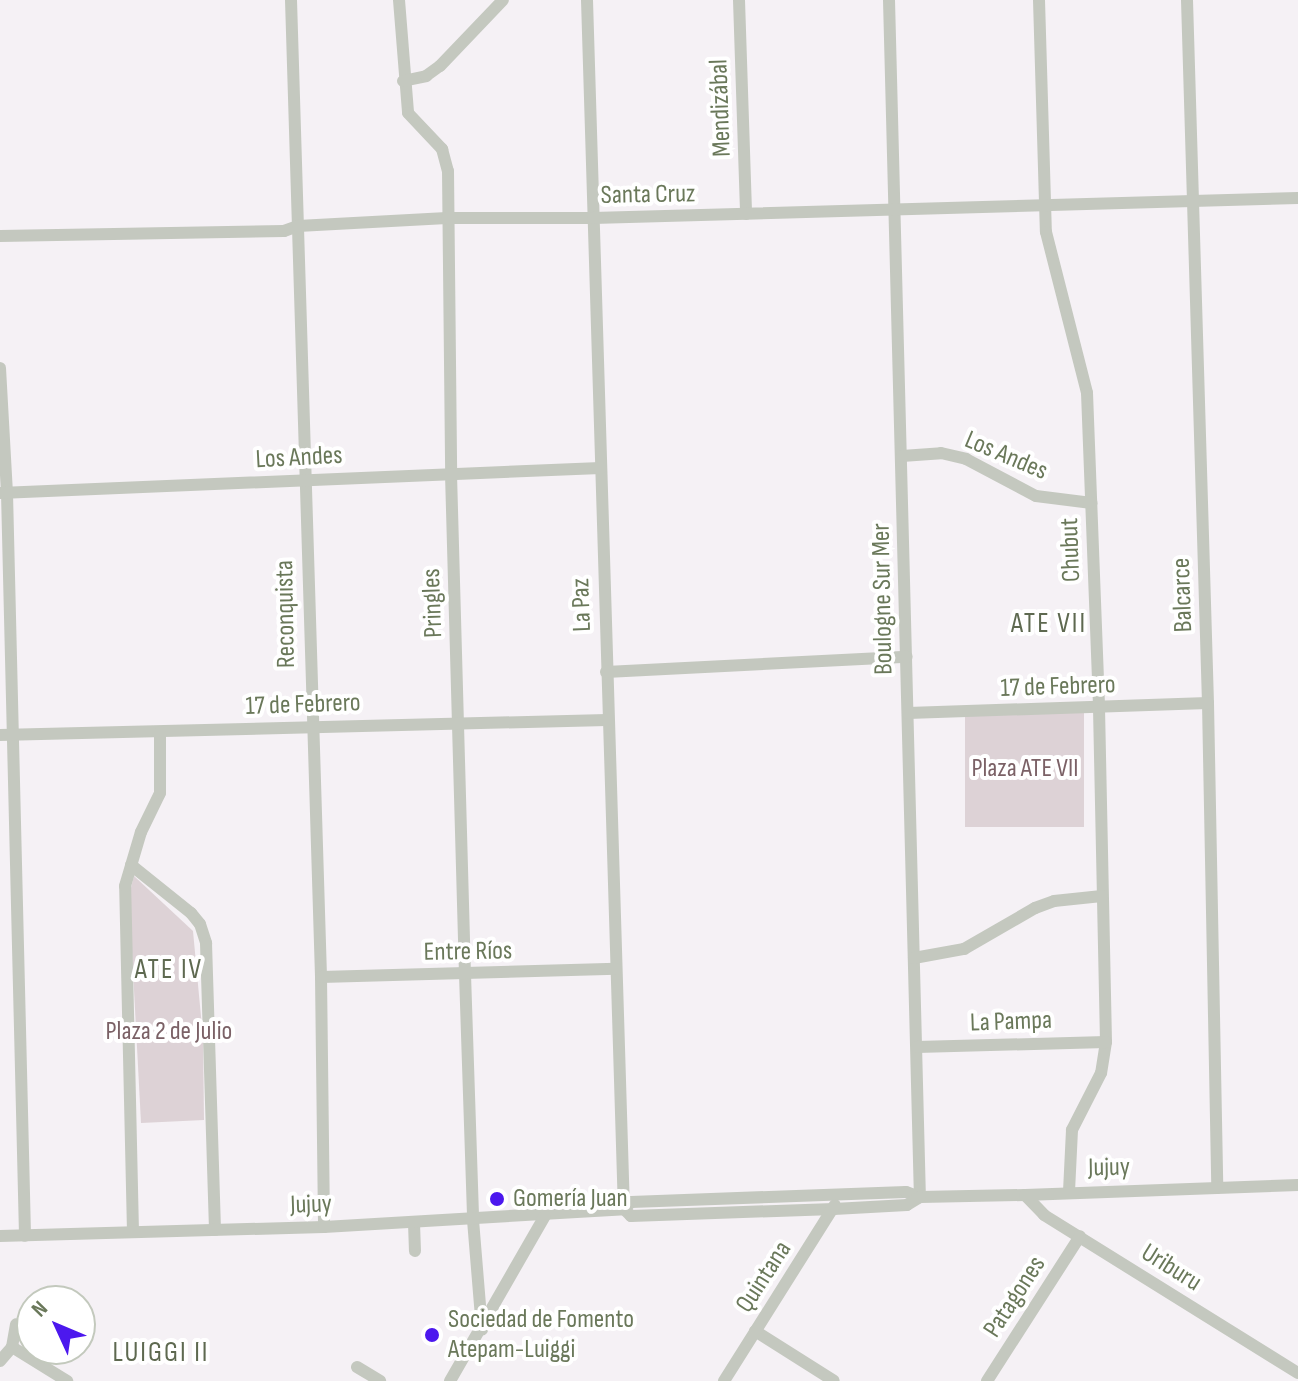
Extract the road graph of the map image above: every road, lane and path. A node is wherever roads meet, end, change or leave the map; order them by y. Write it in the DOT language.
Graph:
graph roads {
  1 [pos="291,0"];
  2 [pos="399,0"];
  3 [pos="503,0"];
  4 [pos="587,0"];
  5 [pos="739,0"];
  6 [pos="889,0"];
  7 [pos="1039,0"];
  8 [pos="1187,0"];
  9 [pos="403,81"];
  10 [pos="1298,198"];
  11 [pos="1194,201"];
  12 [pos="1046,206"];
  13 [pos="895,211"];
  14 [pos="746,214"];
  15 [pos="447,218"];
  16 [pos="593,218"];
  17 [pos="298,226"];
  18 [pos="0,236"];
  19 [pos="0,368"];
  20 [pos="902,456"];
  21 [pos="600,468"];
  22 [pos="451,474"];
  23 [pos="304,479"];
  24 [pos="3,493"];
  25 [pos="1092,503"];
  26 [pos="907,657"];
  27 [pos="606,672"];
  28 [pos="1208,703"];
  29 [pos="1099,708"];
  30 [pos="908,713"];
  31 [pos="607,720"];
  32 [pos="458,723"];
  33 [pos="311,727"];
  34 [pos="160,732"];
  35 [pos="6,734"];
  36 [pos="131,865"];
  37 [pos="1102,896"];
  38 [pos="914,958"];
  39 [pos="616,969"];
  40 [pos="465,974"];
  41 [pos="321,977"];
  42 [pos="16,978"];
  43 [pos="0,979"];
  44 [pos="1106,1042"];
  45 [pos="917,1047"];
  46 [pos="1298,1185"];
  47 [pos="1217,1188"];
  48 [pos="1069,1191"];
  49 [pos="1025,1195"];
  50 [pos="841,1196"];
  51 [pos="920,1197"];
  52 [pos="624,1209"];
  53 [pos="834,1209"];
  54 [pos="545,1216"];
  55 [pos="473,1220"];
  56 [pos="414,1223"];
  57 [pos="324,1227"];
  58 [pos="215,1230"];
  59 [pos="133,1232"];
  60 [pos="0,1236"];
  61 [pos="25,1236"];
  62 [pos="1080,1236"];
  63 [pos="415,1251"];
  64 [pos="16,1324"];
  65 [pos="482,1330"];
  66 [pos="755,1331"];
  67 [pos="12,1347"];
  68 [pos="0,1361"];
  69 [pos="357,1367"];
  70 [pos="1298,1373"];
  71 [pos="67,1381"];
  72 [pos="380,1381"];
  73 [pos="450,1381"];
  74 [pos="724,1381"];
  75 [pos="834,1381"];
  76 [pos="987,1381"];
  1 -- 17 [label="street, Reconquista"];
  2 -- 9 [label="street, Pringles"];
  3 -- 9 [label="street"];
  4 -- 16 [label="street, La Paz"];
  5 -- 14 [label="street, Mendizábal"];
  6 -- 13 [label="street, Boulogne Sur Mer"];
  7 -- 12 [label="street, Chubut"];
  8 -- 11 [label="street, Balcarce"];
  9 -- 15 [label="street, Pringles"];
  10 -- 11 [label="street, Santa Cruz"];
  11 -- 12 [label="street, Santa Cruz"];
  11 -- 28 [label="street, Balcarce"];
  12 -- 13 [label="street, Santa Cruz"];
  12 -- 25 [label="street, Chubut"];
  13 -- 14 [label="street, Santa Cruz"];
  13 -- 20 [label="street, Boulogne Sur Mer"];
  14 -- 16 [label="street, Santa Cruz"];
  15 -- 16 [label="street, Santa Cruz"];
  15 -- 17 [label="street, Santa Cruz"];
  15 -- 22 [label="street, Pringles"];
  16 -- 21 [label="street, La Paz"];
  17 -- 18 [label="street, Santa Cruz"];
  17 -- 23 [label="street, Reconquista"];
  19 -- 24 [label="street"];
  20 -- 25 [label="street, Los Andes"];
  20 -- 26 [label="street, Boulogne Sur Mer"];
  21 -- 22 [label="street, Los Andes"];
  21 -- 27 [label="street, La Paz"];
  22 -- 23 [label="street, Los Andes"];
  22 -- 32 [label="street, Pringles"];
  23 -- 24 [label="street, Los Andes"];
  23 -- 33 [label="street, Reconquista"];
  24 -- 35 [label="street"];
  25 -- 29 [label="street, Chubut"];
  26 -- 27 [label="street"];
  26 -- 30 [label="street, Boulogne Sur Mer"];
  27 -- 31 [label="street, La Paz"];
  28 -- 29 [label="street, 17 de Febrero"];
  28 -- 47 [label="street, Balcarce"];
  29 -- 30 [label="street, 17 de Febrero"];
  29 -- 37 [label="street, Chubut"];
  30 -- 38 [label="street, Boulogne Sur Mer"];
  31 -- 32 [label="street, 17 de Febrero"];
  31 -- 39 [label="street, La Paz"];
  32 -- 33 [label="street, 17 de Febrero"];
  32 -- 40 [label="street, Pringles"];
  33 -- 34 [label="street, 17 de Febrero"];
  33 -- 41 [label="street, Reconquista"];
  34 -- 35 [label="street, 17 de Febrero"];
  34 -- 36 [label="street"];
  35 -- 42 [label="street"];
  36 -- 58 [label="street"];
  36 -- 59 [label="street"];
  37 -- 38 [label="street"];
  37 -- 44 [label="street, Chubut"];
  38 -- 45 [label="street, Boulogne Sur Mer"];
  39 -- 40 [label="street, Entre Ríos"];
  39 -- 52 [label="street, La Paz"];
  40 -- 41 [label="street, Entre Ríos"];
  40 -- 55 [label="street, Pringles"];
  41 -- 57 [label="street, Reconquista"];
  42 -- 43 [label="street"];
  42 -- 61 [label="street"];
  44 -- 45 [label="street, La Pampa"];
  44 -- 48 [label="street, Chubut"];
  45 -- 51 [label="street, Boulogne Sur Mer"];
  46 -- 47 [label="street, Jujuy"];
  47 -- 48 [label="street, Jujuy"];
  48 -- 49 [label="street, Jujuy"];
  49 -- 51 [label="street, Jujuy"];
  49 -- 62 [label="street, Uriburu"];
  50 -- 51 [label="street"];
  50 -- 52 [label="street"];
  50 -- 53 [label="street, Quintana"];
  51 -- 53 [label="street"];
  52 -- 53 [label="street"];
  52 -- 54 [label="street, Jujuy"];
  53 -- 66 [label="street, Quintana"];
  54 -- 55 [label="street, Jujuy"];
  54 -- 65 [label="street"];
  55 -- 56 [label="street, Jujuy"];
  55 -- 65 [label="street, Pringles"];
  56 -- 57 [label="street, Jujuy"];
  56 -- 63 [label="street"];
  57 -- 58 [label="street, Jujuy"];
  58 -- 59 [label="street, Jujuy"];
  59 -- 61 [label="street, Jujuy"];
  60 -- 61 [label="street, Jujuy"];
  62 -- 70 [label="street, Uriburu"];
  62 -- 76 [label="street, Patagones"];
  64 -- 67 [label="street"];
  65 -- 73 [label="street"];
  66 -- 74 [label="street, Quintana"];
  66 -- 75 [label="street"];
  67 -- 68 [label="street"];
  67 -- 71 [label="street"];
  69 -- 72 [label="street"];
}
